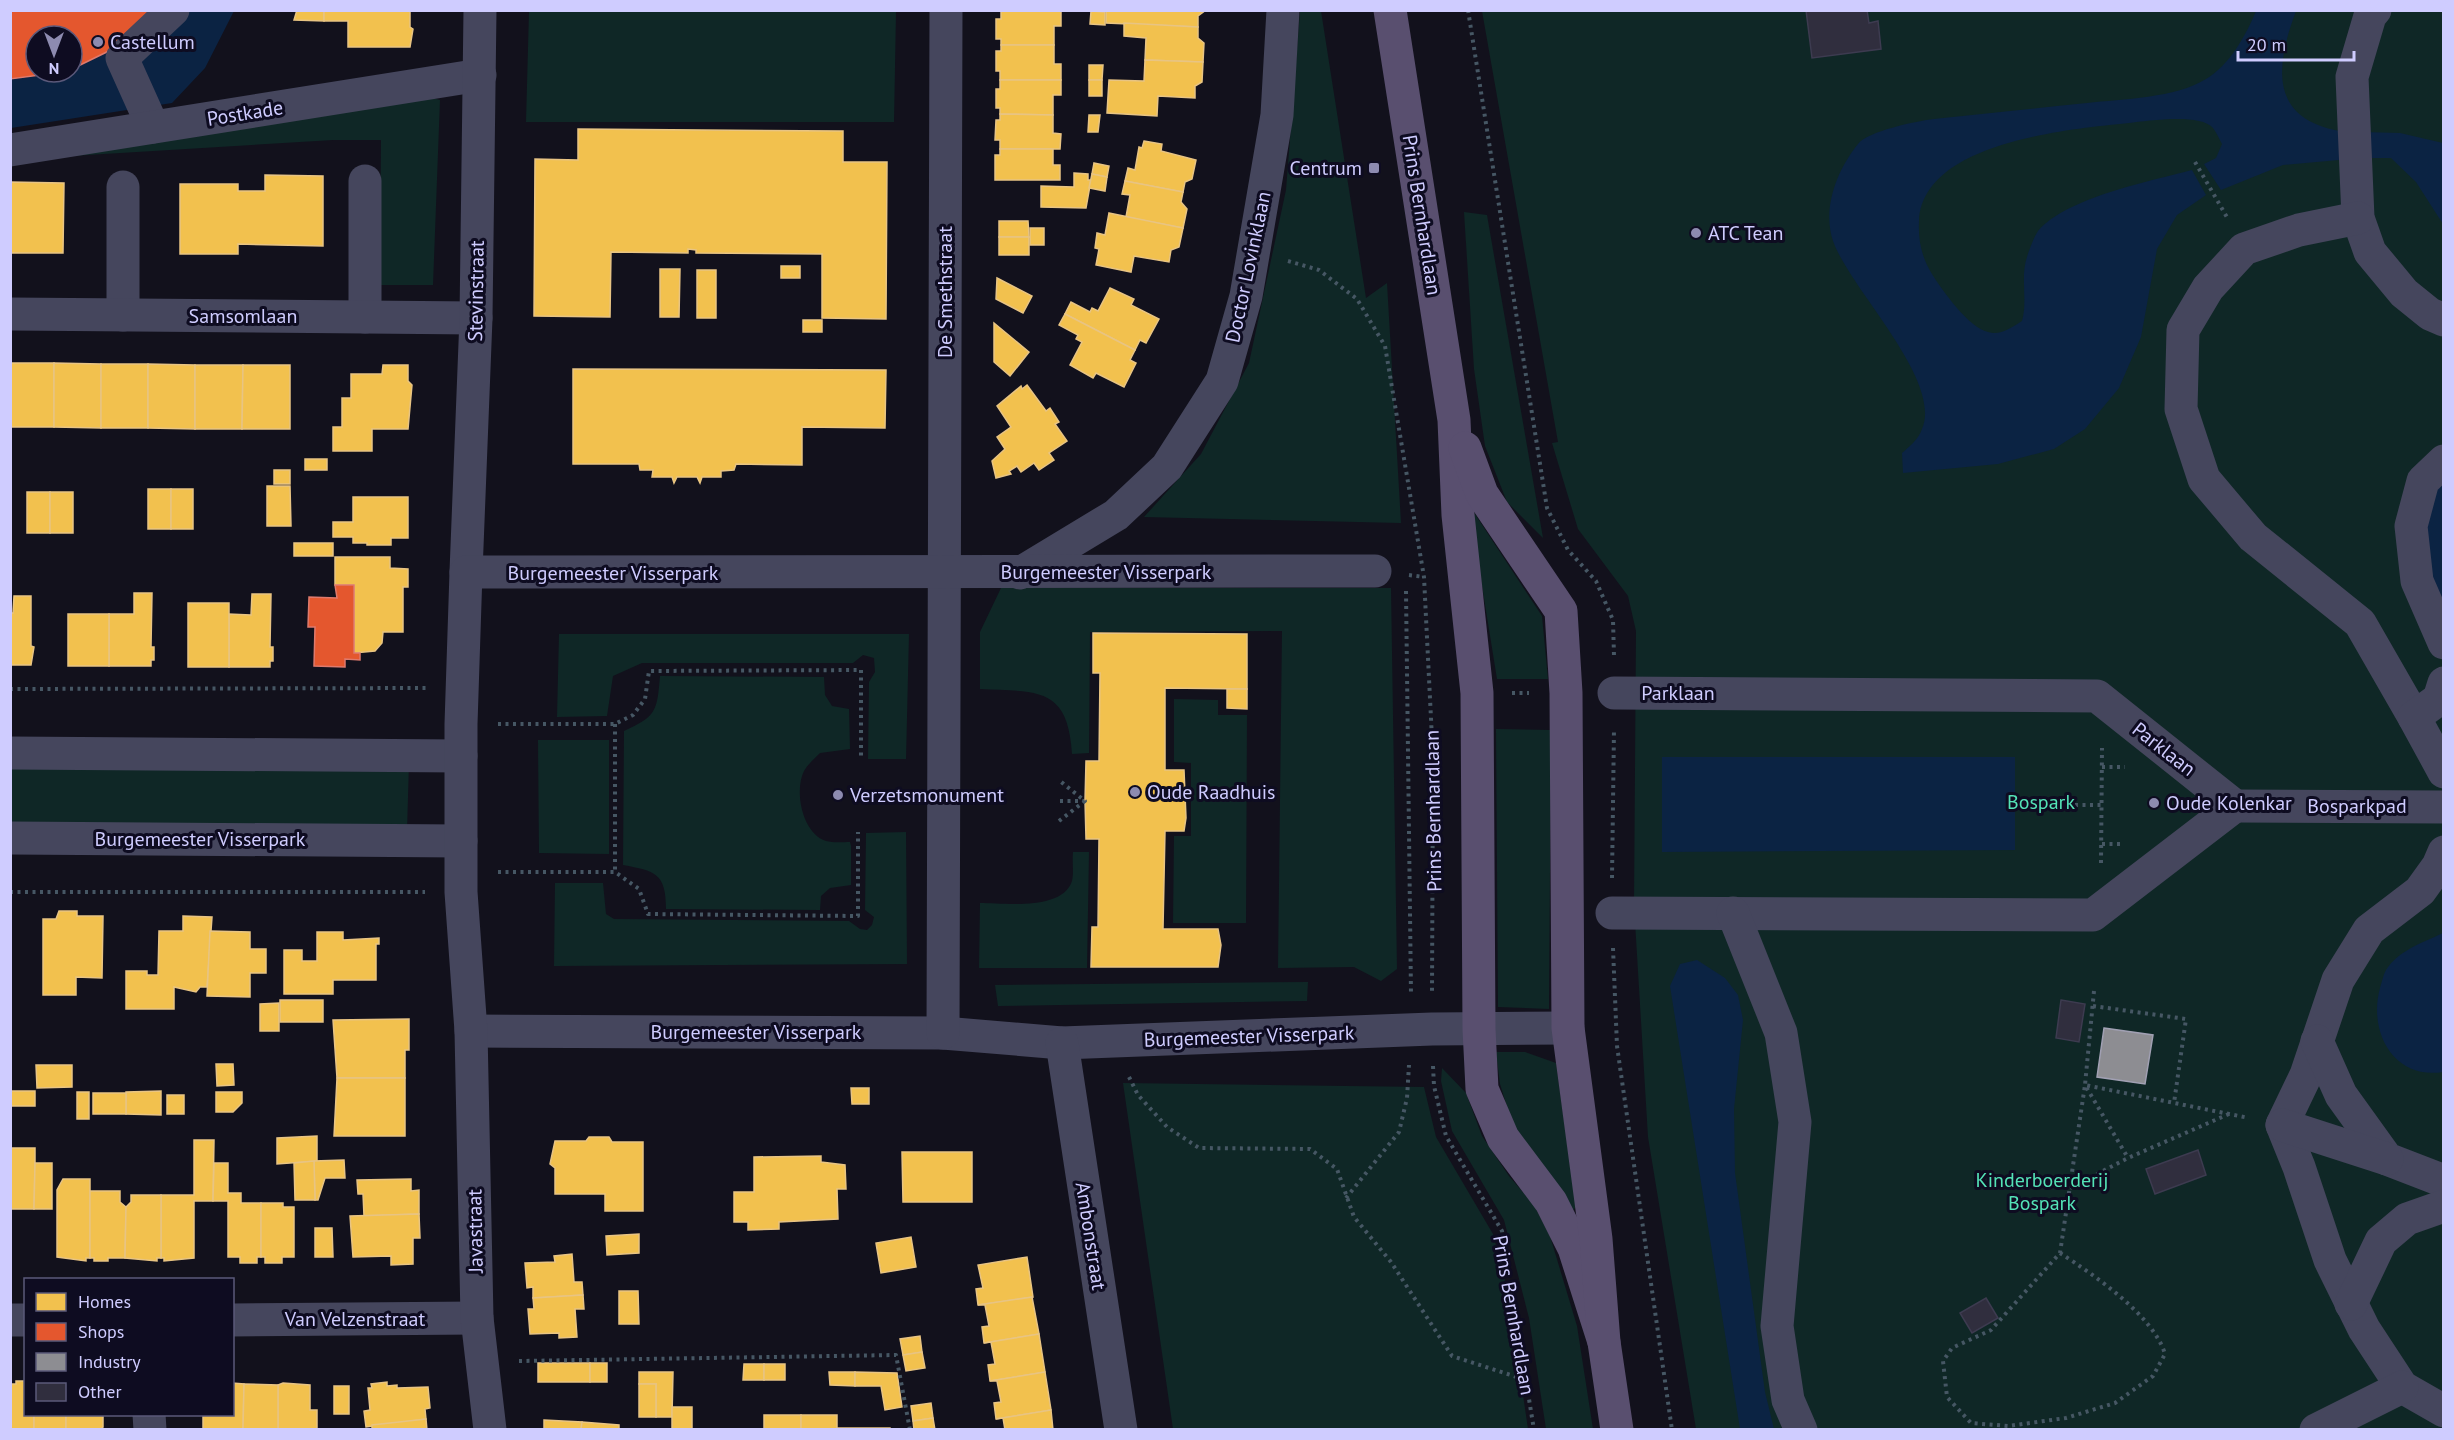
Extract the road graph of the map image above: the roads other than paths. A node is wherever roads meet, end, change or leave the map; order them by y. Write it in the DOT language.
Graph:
graph roads {
  1 [pos="173,10"];
  2 [pos="480,10"];
  3 [pos="946,10"];
  4 [pos="1283,10"];
  5 [pos="1390,10"];
  6 [pos="2375,10"];
  7 [pos="480,75"];
  8 [pos="153,128"];
  9 [pos="10,150"];
  10 [pos="365,181"];
  11 [pos="123,187"];
  12 [pos="2358,218"];
  13 [pos="10,314"];
  14 [pos="123,315"];
  15 [pos="365,317"];
  16 [pos="476,318"];
  17 [pos="2444,320"];
  18 [pos="1454,420"];
  19 [pos="2444,461"];
  20 [pos="466,572"];
  21 [pos="945,573"];
  22 [pos="1390,573"];
  23 [pos="1018,574"];
  24 [pos="2444,643"];
  25 [pos="2444,683"];
  26 [pos="1614,693"];
  27 [pos="2415,717"];
  28 [pos="462,740"];
  29 [pos="10,753"];
  30 [pos="2444,772"];
  31 [pos="2235,806"];
  32 [pos="2444,807"];
  33 [pos="10,838"];
  34 [pos="2444,852"];
  35 [pos="461,869"];
  36 [pos="1612,913"];
  37 [pos="1733,913"];
  38 [pos="1568,1028"];
  39 [pos="1479,1029"];
  40 [pos="471,1031"];
  41 [pos="943,1033"];
  42 [pos="2317,1041"];
  43 [pos="1062,1043"];
  44 [pos="2282,1125"];
  45 [pos="2387,1160"];
  46 [pos="2444,1181"];
  47 [pos="2444,1206"];
  48 [pos="2351,1304"];
  49 [pos="477,1318"];
  50 [pos="234,1320"];
  51 [pos="1604,1342"];
  52 [pos="2402,1387"];
  53 [pos="2444,1412"];
  54 [pos="490,1430"];
  55 [pos="1121,1430"];
  56 [pos="1617,1430"];
  57 [pos="1801,1430"];
  58 [pos="2316,1430"];
  1 -- 8 [label="street"];
  2 -- 7 [label="street, Stevinstraat"];
  3 -- 21 [label="street, De Smethstraat"];
  4 -- 23 [label="street, Doctor Lovinklaan"];
  5 -- 18 [label="main road, Prins Bernhardlaan"];
  6 -- 12 [label="street"];
  7 -- 8 [label="street, Postkade"];
  7 -- 16 [label="street, Stevinstraat"];
  8 -- 9 [label="street, Postkade"];
  10 -- 15 [label="street"];
  11 -- 14 [label="street"];
  12 -- 17 [label="street"];
  12 -- 27 [label="street"];
  13 -- 14 [label="street, Samsomlaan"];
  14 -- 15 [label="street, Samsomlaan"];
  15 -- 16 [label="street, Samsomlaan"];
  16 -- 20 [label="street, Stevinstraat"];
  18 -- 38 [label="main road, Prins Bernhardlaan"];
  18 -- 39 [label="main road, Prins Bernhardlaan"];
  19 -- 24 [label="street"];
  20 -- 21 [label="street, Burgemeester Visserpark"];
  20 -- 28 [label="street"];
  21 -- 23 [label="street, Burgemeester Visserpark"];
  21 -- 41 [label="street"];
  22 -- 23 [label="street, Burgemeester Visserpark"];
  25 -- 27 [label="street"];
  26 -- 31 [label="street, Parklaan"];
  27 -- 30 [label="street"];
  28 -- 29 [label="street"];
  28 -- 35 [label="street"];
  31 -- 32 [label="street, Bosparkpad"];
  31 -- 37 [label="street"];
  33 -- 35 [label="street, Burgemeester Visserpark"];
  34 -- 42 [label="street"];
  35 -- 40 [label="street"];
  36 -- 37 [label="street"];
  37 -- 57 [label="street"];
  38 -- 39 [label="street, Burgemeester Visserpark"];
  38 -- 51 [label="main road, Prins Bernhardlaan"];
  39 -- 43 [label="street, Burgemeester Visserpark"];
  39 -- 51 [label="main road, Prins Bernhardlaan"];
  40 -- 41 [label="street, Burgemeester Visserpark"];
  40 -- 49 [label="street, Javastraat"];
  41 -- 43 [label="street, Burgemeester Visserpark"];
  42 -- 44 [label="street"];
  42 -- 45 [label="street"];
  43 -- 55 [label="street, Ambonstraat"];
  44 -- 45 [label="street"];
  44 -- 48 [label="street"];
  45 -- 46 [label="street"];
  47 -- 48 [label="street"];
  48 -- 52 [label="street"];
  49 -- 50 [label="street, Van Velzenstraat"];
  49 -- 54 [label="street, Javastraat"];
  51 -- 56 [label="main road, Prins Bernhardlaan"];
  52 -- 53 [label="street"];
  52 -- 58 [label="street"];
}
